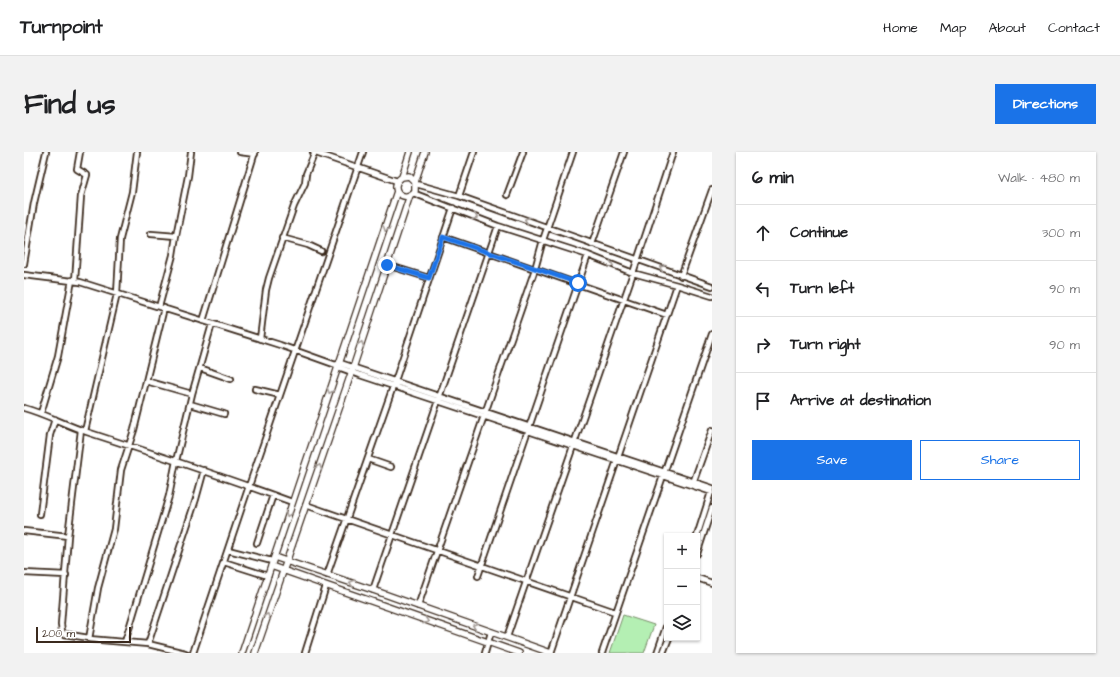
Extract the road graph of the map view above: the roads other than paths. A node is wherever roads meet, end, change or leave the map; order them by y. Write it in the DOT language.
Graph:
graph roads {
  1 [pos="46,152"];
  2 [pos="80,152"];
  3 [pos="137,152"];
  4 [pos="191,152"];
  5 [pos="240,152"];
  6 [pos="314,152"];
  7 [pos="364,152"];
  8 [pos="410,152"];
  9 [pos="425,152"];
  10 [pos="474,152"];
  11 [pos="523,152"];
  12 [pos="574,152"];
  13 [pos="624,152"];
  14 [pos="673,152"];
  15 [pos="255,153"];
  16 [pos="358,168"];
  17 [pos="402,176"];
  18 [pos="397,181"];
  19 [pos="416,183"];
  20 [pos="712,190"];
  21 [pos="397,191"];
  22 [pos="411,194"];
  23 [pos="459,196"];
  24 [pos="508,196"];
  25 [pos="452,208"];
  26 [pos="498,226"];
  27 [pos="548,227"];
  28 [pos="151,234"];
  29 [pos="176,236"];
  30 [pos="443,237"];
  31 [pos="282,238"];
  32 [pos="542,240"];
  33 [pos="592,244"];
  34 [pos="321,251"];
  35 [pos="490,253"];
  36 [pos="588,255"];
  37 [pos="638,260"];
  38 [pos="24,264"];
  39 [pos="387,265"];
  40 [pos="535,269"];
  41 [pos="633,273"];
  42 [pos="24,275"];
  43 [pos="681,276"];
  44 [pos="429,278"];
  45 [pos="74,280"];
  46 [pos="578,283"];
  47 [pos="677,285"];
  48 [pos="712,286"];
  49 [pos="117,294"];
  50 [pos="712,296"];
  51 [pos="623,299"];
  52 [pos="161,308"];
  53 [pos="667,315"];
  54 [pos="203,321"];
  55 [pos="212,324"];
  56 [pos="712,334"];
  57 [pos="260,338"];
  58 [pos="296,350"];
  59 [pos="338,365"];
  60 [pos="200,368"];
  61 [pos="352,370"];
  62 [pos="231,379"];
  63 [pos="146,381"];
  64 [pos="394,383"];
  65 [pos="255,389"];
  66 [pos="192,394"];
  67 [pos="280,395"];
  68 [pos="439,398"];
  69 [pos="190,404"];
  70 [pos="24,408"];
  71 [pos="41,413"];
  72 [pos="484,413"];
  73 [pos="224,414"];
  74 [pos="55,419"];
  75 [pos="528,428"];
  76 [pos="83,430"];
  77 [pos="712,430"];
  78 [pos="574,444"];
  79 [pos="129,445"];
  80 [pos="368,459"];
  81 [pos="618,459"];
  82 [pos="176,461"];
  83 [pos="390,467"];
  84 [pos="204,470"];
  85 [pos="664,474"];
  86 [pos="694,483"];
  87 [pos="249,486"];
  88 [pos="712,490"];
  89 [pos="273,495"];
  90 [pos="292,502"];
  91 [pos="306,505"];
  92 [pos="712,508"];
  93 [pos="40,514"];
  94 [pos="347,519"];
  95 [pos="710,519"];
  96 [pos="24,531"];
  97 [pos="698,533"];
  98 [pos="392,535"];
  99 [pos="68,536"];
  100 [pos="257,543"];
  101 [pos="700,546"];
  102 [pos="228,550"];
  103 [pos="437,550"];
  104 [pos="286,561"];
  105 [pos="224,562"];
  106 [pos="272,562"];
  107 [pos="481,566"];
  108 [pos="283,570"];
  109 [pos="24,573"];
  110 [pos="66,575"];
  111 [pos="328,575"];
  112 [pos="268,576"];
  113 [pos="478,576"];
  114 [pos="700,579"];
  115 [pos="526,581"];
  116 [pos="712,583"];
  117 [pos="326,586"];
  118 [pos="373,590"];
  119 [pos="571,597"];
  120 [pos="415,605"];
  121 [pos="615,612"];
  122 [pos="409,615"];
  123 [pos="491,632"];
  124 [pos="664,633"];
  125 [pos="507,637"];
  126 [pos="89,638"];
  127 [pos="667,641"];
  128 [pos="125,642"];
  129 [pos="488,642"];
  130 [pos="148,644"];
  131 [pos="537,651"];
  132 [pos="185,653"];
  133 [pos="193,653"];
  134 [pos="242,653"];
  135 [pos="255,653"];
  136 [pos="305,653"];
  137 [pos="485,653"];
  138 [pos="519,653"];
  139 [pos="551,653"];
  140 [pos="602,653"];
  141 [pos="657,653"];
  142 [pos="663,653"];
  1 -- 38 [label="street"];
  2 -- 45 [label="street"];
  3 -- 49 [label="street"];
  4 -- 29 [label="street"];
  5 -- 15 [label="street"];
  6 -- 16 [label="street"];
  6 -- 31 [label="street"];
  7 -- 16 [label="street"];
  8 -- 17 [label="main road"];
  9 -- 19 [label="main road"];
  10 -- 23 [label="street"];
  11 -- 24 [label="street"];
  12 -- 27 [label="street"];
  13 -- 33 [label="street"];
  14 -- 37 [label="street"];
  15 -- 54 [label="street"];
  16 -- 18 [label="street"];
  16 -- 58 [label="street"];
  17 -- 18 [label="main road"];
  17 -- 19 [label="main road"];
  18 -- 21 [label="main road"];
  19 -- 22 [label="main road"];
  19 -- 23 [label="street"];
  20 -- 43 [label="street"];
  21 -- 22 [label="main road"];
  21 -- 59 [label="main road, one-way"];
  22 -- 25 [label="street"];
  22 -- 39 [label="main road"];
  27 -- 23 [label="street, one-way"];
  25 -- 26 [label="street, one-way"];
  25 -- 30 [label="street"];
  26 -- 32 [label="street"];
  26 -- 35 [label="street"];
  27 -- 32 [label="street"];
  27 -- 33 [label="street"];
  28 -- 29 [label="street"];
  29 -- 52 [label="street"];
  30 -- 35 [label="street"];
  30 -- 44 [label="street"];
  31 -- 34 [label="street"];
  31 -- 57 [label="street"];
  32 -- 36 [label="street"];
  32 -- 40 [label="street"];
  33 -- 37 [label="street"];
  35 -- 40 [label="street"];
  35 -- 68 [label="street"];
  36 -- 41 [label="street, one-way"];
  36 -- 46 [label="street"];
  37 -- 41 [label="street"];
  43 -- 37 [label="street, one-way"];
  39 -- 44 [label="street"];
  61 -- 39 [label="main road, one-way"];
  40 -- 46 [label="street"];
  40 -- 72 [label="street"];
  41 -- 47 [label="street"];
  41 -- 51 [label="street"];
  42 -- 45 [label="street"];
  43 -- 48 [label="street"];
  44 -- 64 [label="street"];
  45 -- 49 [label="street"];
  45 -- 71 [label="street"];
  46 -- 51 [label="street"];
  46 -- 75 [label="street"];
  47 -- 50 [label="street"];
  47 -- 53 [label="street"];
  49 -- 52 [label="street"];
  49 -- 76 [label="street"];
  51 -- 53 [label="street"];
  51 -- 78 [label="street"];
  52 -- 54 [label="street"];
  52 -- 63 [label="street"];
  53 -- 81 [label="street"];
  54 -- 55 [label="street"];
  55 -- 57 [label="street"];
  55 -- 60 [label="street"];
  56 -- 85 [label="street"];
  57 -- 58 [label="street"];
  58 -- 59 [label="street"];
  58 -- 67 [label="street"];
  59 -- 61 [label="street"];
  59 -- 90 [label="main road, one-way"];
  60 -- 62 [label="street"];
  60 -- 66 [label="street"];
  61 -- 64 [label="street"];
  91 -- 61 [label="main road, one-way"];
  63 -- 66 [label="street"];
  63 -- 79 [label="street"];
  64 -- 68 [label="street"];
  64 -- 80 [label="street"];
  65 -- 67 [label="street"];
  66 -- 69 [label="street"];
  67 -- 87 [label="street"];
  68 -- 72 [label="street"];
  68 -- 98 [label="street"];
  69 -- 73 [label="street"];
  69 -- 82 [label="street"];
  70 -- 71 [label="street"];
  71 -- 74 [label="street"];
  72 -- 75 [label="street"];
  72 -- 103 [label="street"];
  74 -- 76 [label="street"];
  74 -- 93 [label="street"];
  75 -- 78 [label="street"];
  75 -- 107 [label="street"];
  76 -- 79 [label="street"];
  76 -- 99 [label="street"];
  77 -- 86 [label="street"];
  78 -- 81 [label="street"];
  78 -- 115 [label="street"];
  79 -- 82 [label="street"];
  79 -- 126 [label="street"];
  80 -- 83 [label="street"];
  80 -- 94 [label="street"];
  81 -- 85 [label="street"];
  81 -- 119 [label="street"];
  82 -- 84 [label="street"];
  82 -- 128 [label="street"];
  84 -- 87 [label="street"];
  84 -- 130 [label="street"];
  85 -- 86 [label="street"];
  85 -- 88 [label="street"];
  85 -- 121 [label="street"];
  86 -- 88 [label="street"];
  87 -- 89 [label="street"];
  87 -- 102 [label="street"];
  88 -- 97 [label="street"];
  89 -- 90 [label="street"];
  89 -- 100 [label="street"];
  90 -- 106 [label="main road, one-way"];
  91 -- 94 [label="street"];
  91 -- 104 [label="main road"];
  92 -- 95 [label="street"];
  94 -- 98 [label="street"];
  94 -- 111 [label="street"];
  95 -- 101 [label="street"];
  96 -- 99 [label="street"];
  98 -- 103 [label="street"];
  98 -- 118 [label="street"];
  99 -- 110 [label="street"];
  102 -- 105 [label="street"];
  102 -- 106 [label="street"];
  103 -- 107 [label="street"];
  103 -- 120 [label="street"];
  104 -- 106 [label="main road"];
  104 -- 108 [label="main road"];
  104 -- 111 [label="main road"];
  105 -- 112 [label="street"];
  105 -- 133 [label="street"];
  106 -- 108 [label="main road"];
  106 -- 112 [label="main road"];
  107 -- 113 [label="street"];
  107 -- 115 [label="street"];
  108 -- 117 [label="main road"];
  135 -- 108 [label="main road, one-way"];
  109 -- 110 [label="street"];
  110 -- 126 [label="street"];
  118 -- 111 [label="main road, one-way"];
  112 -- 134 [label="main road"];
  114 -- 116 [label="street"];
  115 -- 119 [label="street"];
  115 -- 125 [label="street"];
  117 -- 122 [label="main road"];
  117 -- 136 [label="street"];
  118 -- 120 [label="main road"];
  119 -- 121 [label="street"];
  119 -- 139 [label="street"];
  120 -- 122 [label="main road"];
  123 -- 120 [label="main road, one-way"];
  121 -- 140 [label="street"];
  122 -- 129 [label="main road, one-way"];
  123 -- 125 [label="main road"];
  123 -- 129 [label="street"];
  124 -- 141 [label="street"];
  125 -- 131 [label="main road"];
  126 -- 128 [label="street"];
  127 -- 142 [label="street"];
  128 -- 130 [label="street"];
  129 -- 137 [label="street"];
  129 -- 138 [label="main road"];
  130 -- 132 [label="street"];
  131 -- 139 [label="main road"];
}
